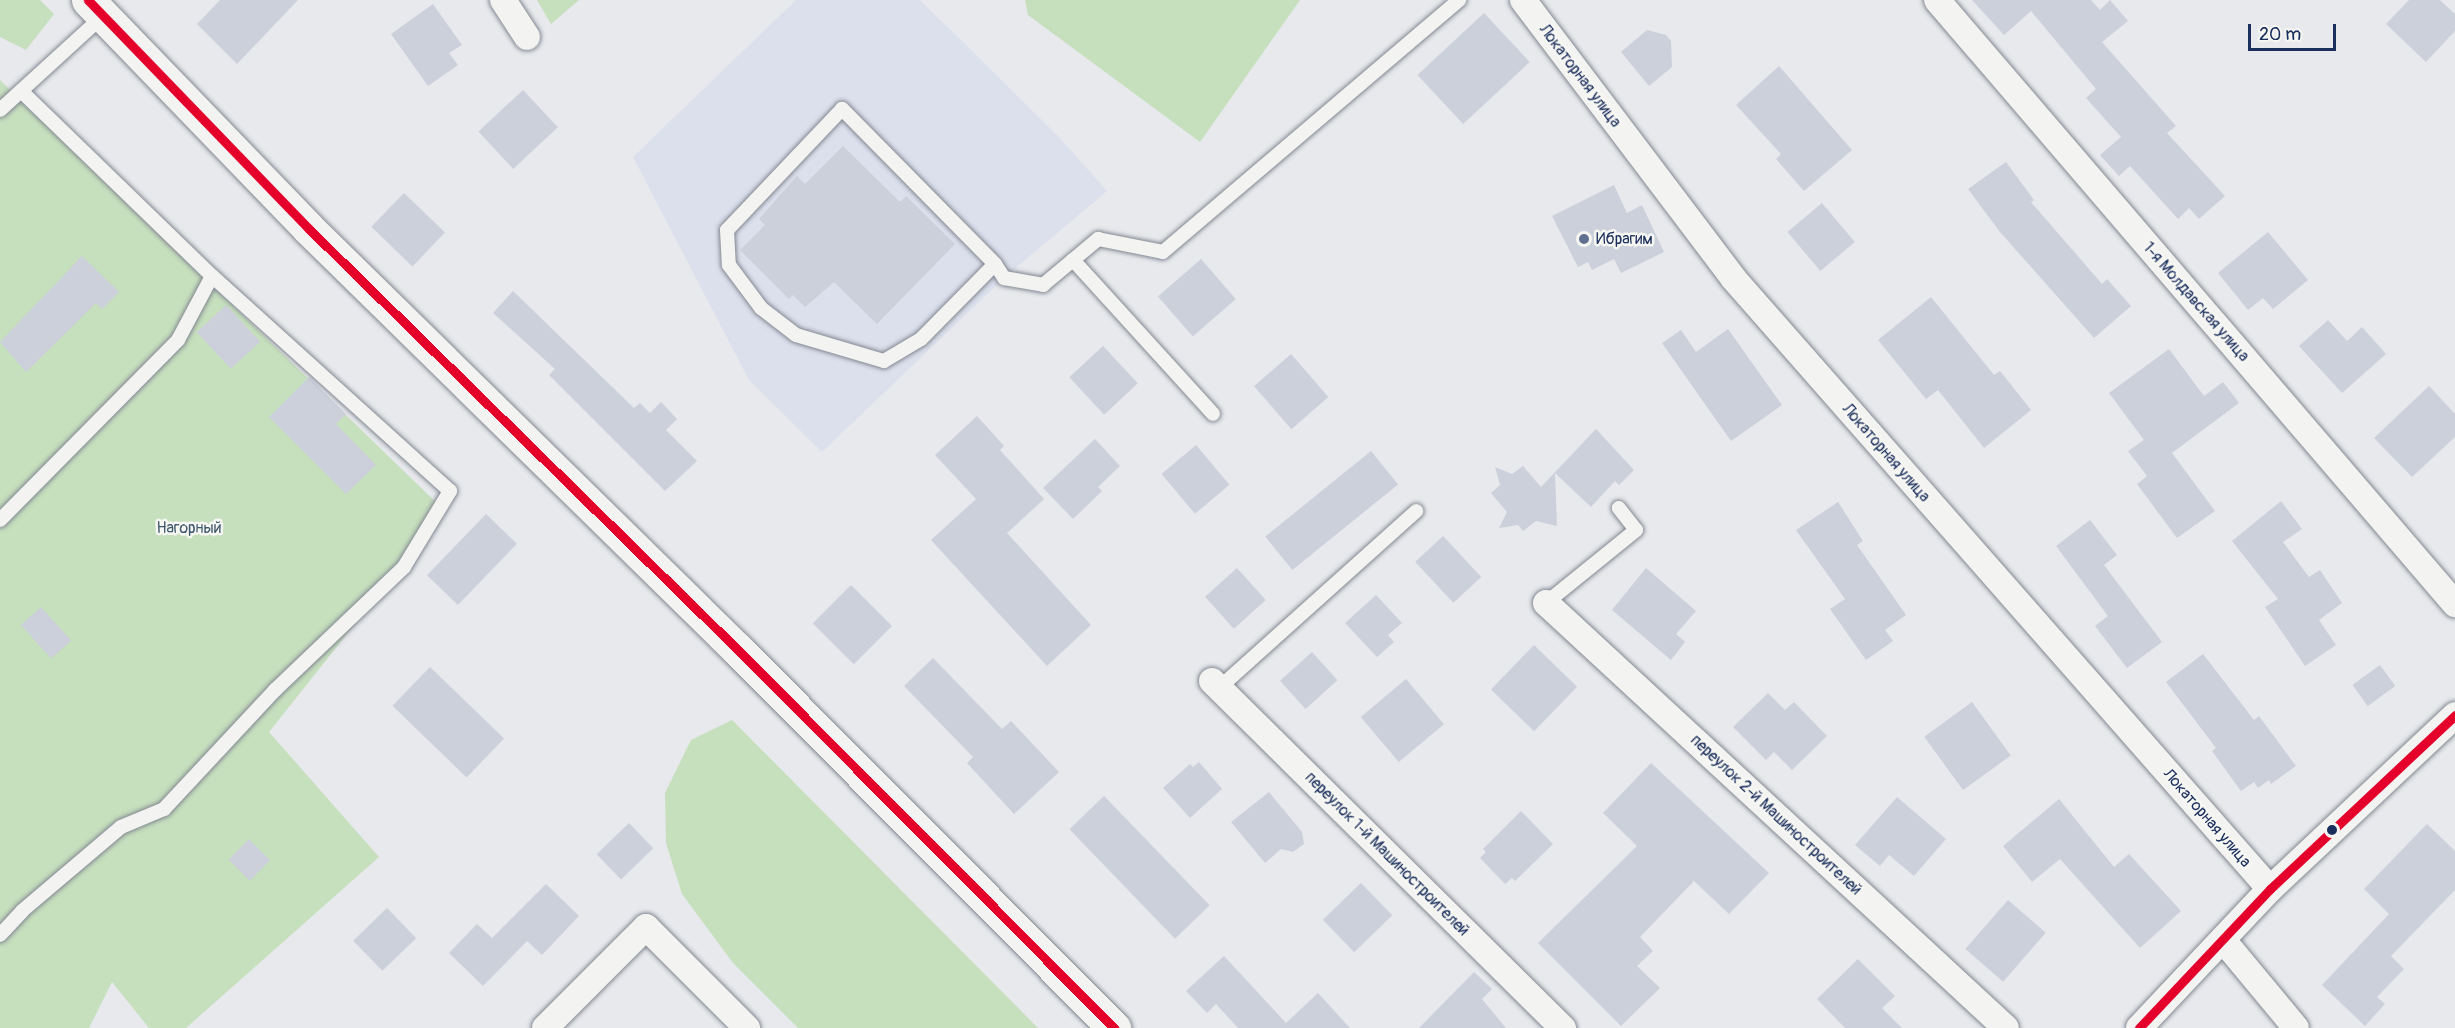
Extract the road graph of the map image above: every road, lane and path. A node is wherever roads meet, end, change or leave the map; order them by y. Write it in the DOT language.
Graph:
graph roads {
  1 [pos="502,0"];
  2 [pos="1459,0"];
  3 [pos="1522,0"];
  4 [pos="1937,0"];
  5 [pos="96,8"];
  6 [pos="527,37"];
  7 [pos="21,91"];
  8 [pos="0,110"];
  9 [pos="1073,260"];
  10 [pos="995,264"];
  11 [pos="212,276"];
  12 [pos="1213,414"];
  13 [pos="1619,508"];
  14 [pos="1416,511"];
  15 [pos="0,520"];
  16 [pos="1546,603"];
  17 [pos="2455,604"];
  18 [pos="1215,684"];
  19 [pos="2455,715"];
  20 [pos="2270,889"];
  21 [pos="0,935"];
  22 [pos="2223,940"];
  23 [pos="544,1028"];
  24 [pos="747,1028"];
  25 [pos="1114,1028"];
  26 [pos="1563,1028"];
  27 [pos="2006,1028"];
  28 [pos="2139,1028"];
  29 [pos="2296,1028"];
  1 -- 6 [label="street"];
  2 -- 9 [label="lane"];
  3 -- 20 [label="street, Локаторная улица"];
  4 -- 17 [label="street, 1-я Молдавская улица"];
  5 -- 7 [label="lane"];
  5 -- 25 [label="street"];
  7 -- 8 [label="lane"];
  7 -- 11 [label="lane"];
  9 -- 10 [label="lane"];
  9 -- 12 [label="lane"];
  10 -- 10 [label="lane"];
  11 -- 15 [label="lane"];
  11 -- 21 [label="lane"];
  13 -- 16 [label="lane"];
  14 -- 18 [label="lane"];
  16 -- 27 [label="street, переулок 2-й Машиностроителей"];
  18 -- 26 [label="street, переулок 1-й Машиностроителей"];
  19 -- 20 [label="street"];
  20 -- 22 [label="street"];
  22 -- 28 [label="street"];
  22 -- 29 [label="street"];
  23 -- 24 [label="street"];
}
